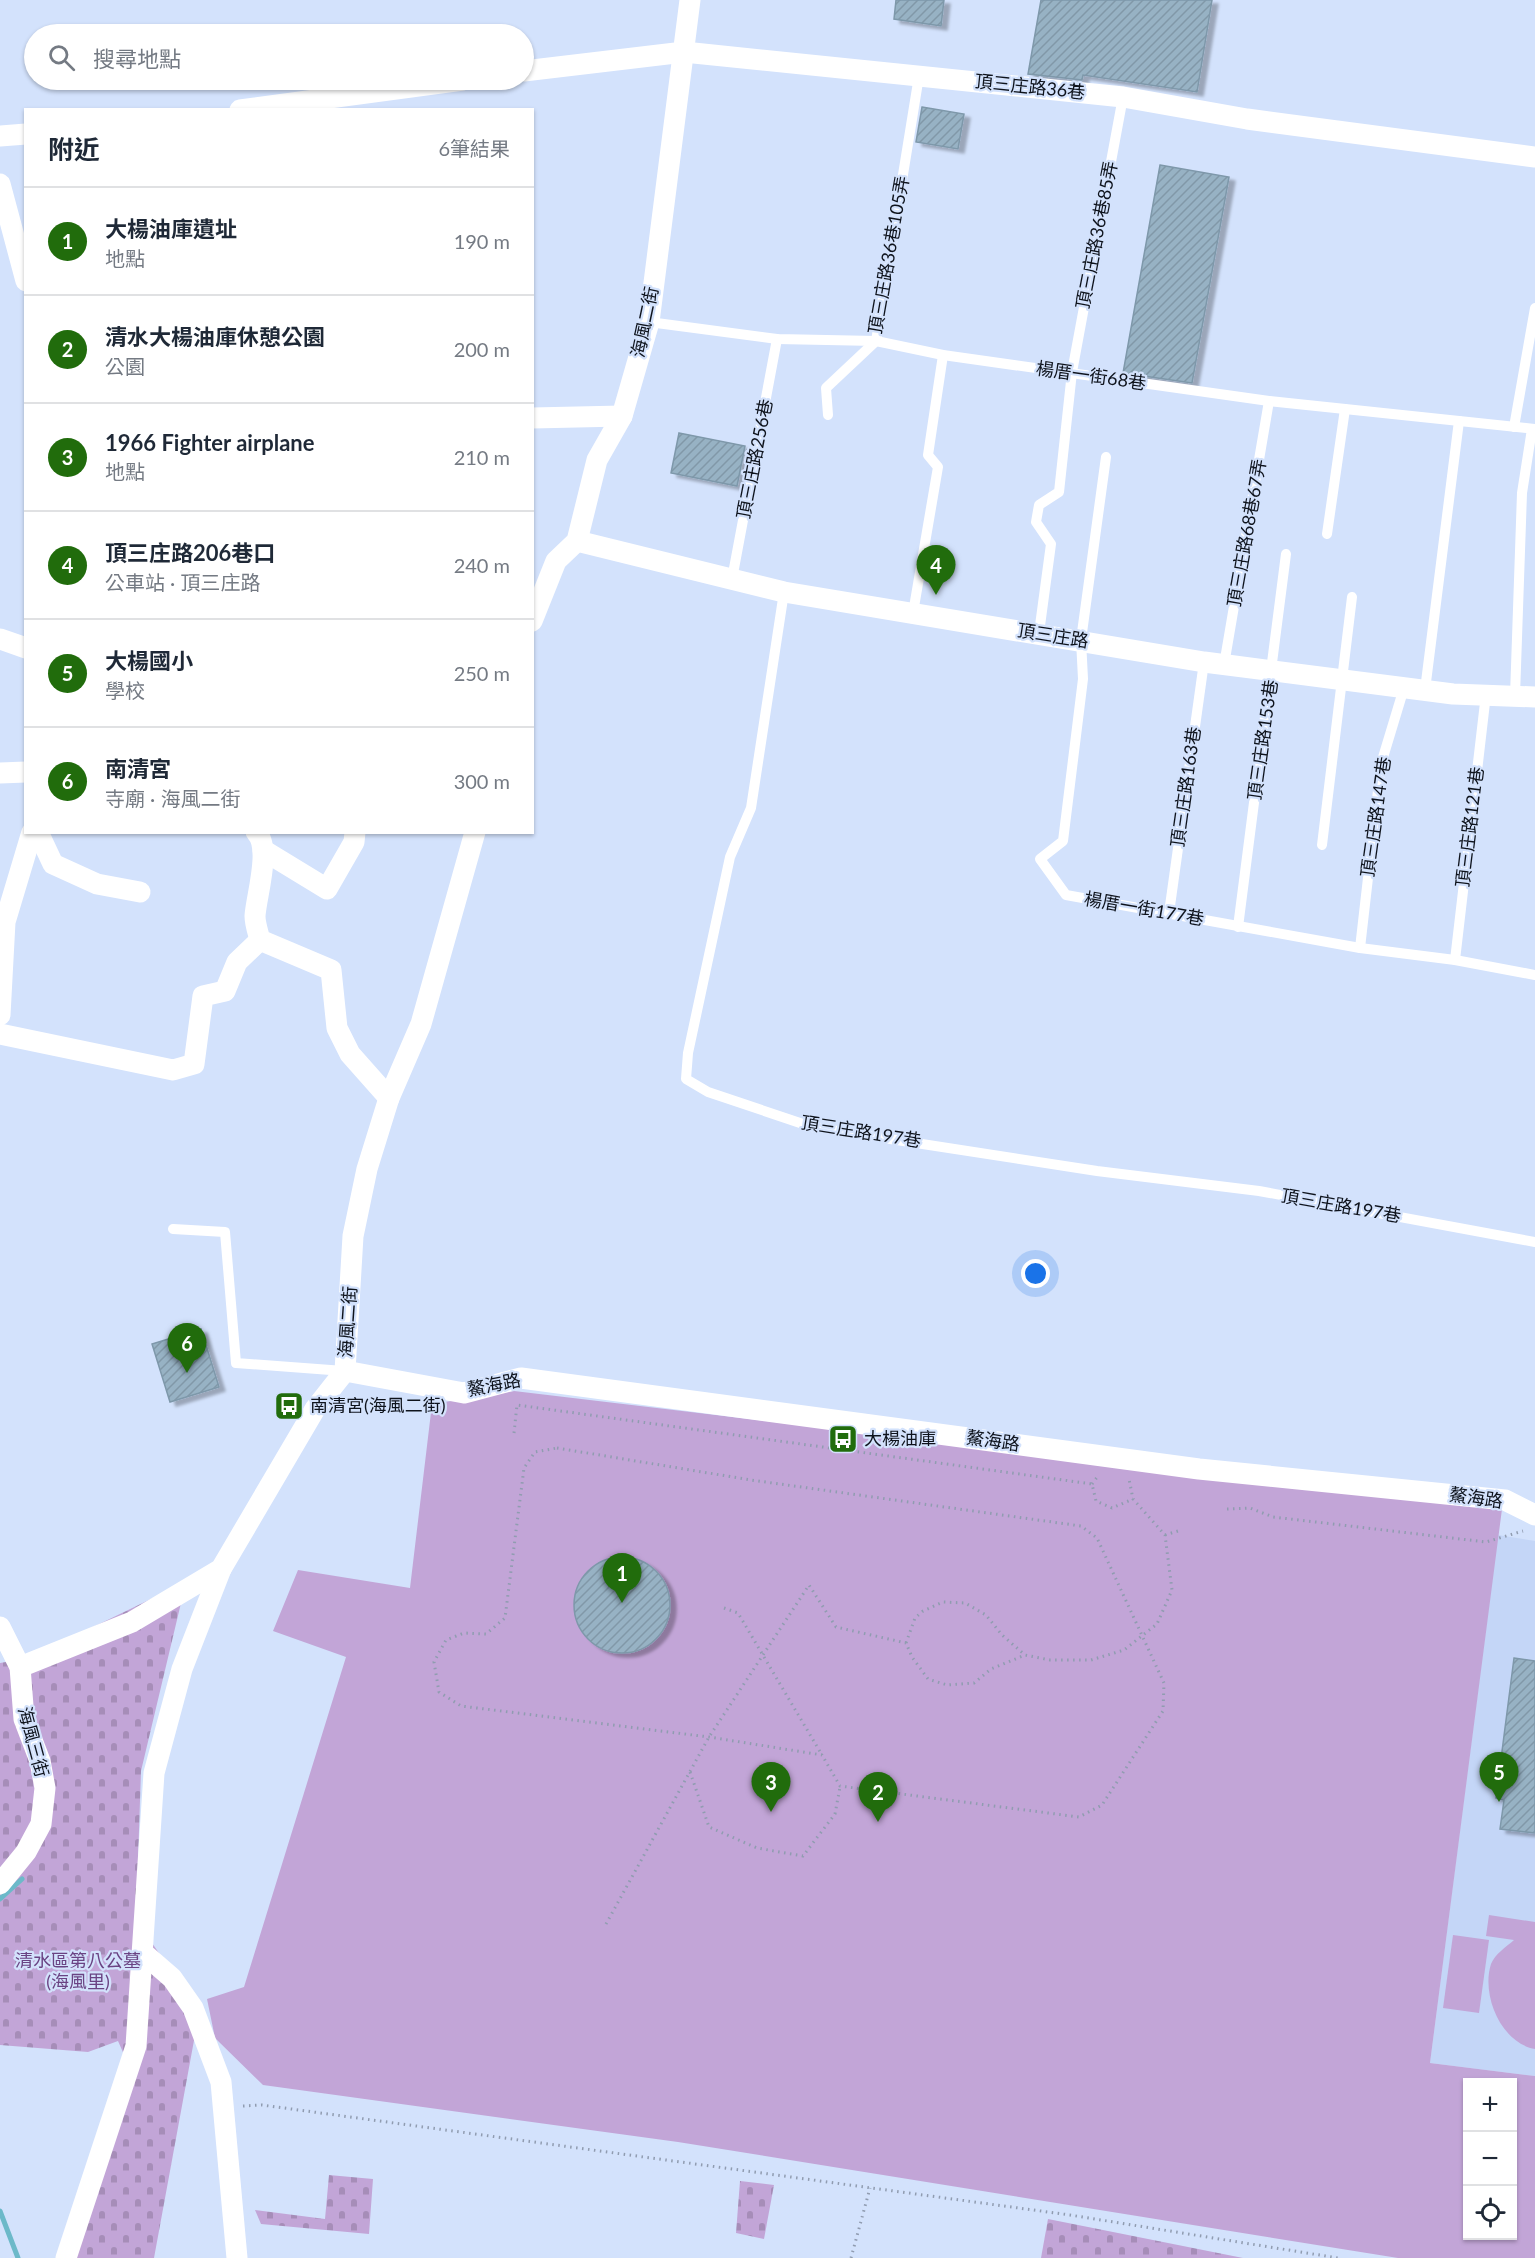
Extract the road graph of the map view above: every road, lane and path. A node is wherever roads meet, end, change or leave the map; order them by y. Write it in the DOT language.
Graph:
graph roads {
  1 [pos="690,0"];
  2 [pos="684,52"];
  3 [pos="534,70"];
  4 [pos="919,76"];
  5 [pos="389,90"];
  6 [pos="1123,97"];
  7 [pos="255,108"];
  8 [pos="24,134"];
  9 [pos="0,136"];
  10 [pos="1535,157"];
  11 [pos="0,184"];
  12 [pos="24,274"];
  13 [pos="1535,308"];
  14 [pos="648,322"];
  15 [pos="777,339"];
  16 [pos="876,341"];
  17 [pos="943,355"];
  18 [pos="1072,372"];
  19 [pos="1269,401"];
  20 [pos="1345,409"];
  21 [pos="828,415"];
  22 [pos="622,416"];
  23 [pos="534,418"];
  24 [pos="1459,421"];
  25 [pos="1514,427"];
  26 [pos="1533,429"];
  27 [pos="1106,457"];
  28 [pos="1327,534"];
  29 [pos="577,541"];
  30 [pos="1286,554"];
  31 [pos="732,579"];
  32 [pos="784,592"];
  33 [pos="1352,597"];
  34 [pos="914,613"];
  35 [pos="534,616"];
  36 [pos="1039,633"];
  37 [pos="0,639"];
  38 [pos="1081,640"];
  39 [pos="24,647"];
  40 [pos="1214,664"];
  41 [pos="1272,671"];
  42 [pos="1342,680"];
  43 [pos="1404,688"];
  44 [pos="1425,690"];
  45 [pos="1486,694"];
  46 [pos="1525,696"];
  47 [pos="0,772"];
  48 [pos="24,772"];
  49 [pos="32,834"];
  50 [pos="39,834"];
  51 [pos="355,834"];
  52 [pos="474,834"];
  53 [pos="260,841"];
  54 [pos="1322,845"];
  55 [pos="141,892"];
  56 [pos="1169,913"];
  57 [pos="1238,927"];
  58 [pos="260,940"];
  59 [pos="1360,948"];
  60 [pos="1455,960"];
  61 [pos="1535,975"];
  62 [pos="0,1015"];
  63 [pos="0,1034"];
  64 [pos="389,1098"];
  65 [pos="173,1229"];
  66 [pos="1535,1242"];
  67 [pos="345,1371"];
  68 [pos="513,1432"];
  69 [pos="1227,1509"];
  70 [pos="1530,1523"];
  71 [pos="1178,1530"];
  72 [pos="1165,1535"];
  73 [pos="221,1569"];
  74 [pos="724,1608"];
  75 [pos="0,1627"];
  76 [pos="1142,1635"];
  77 [pos="906,1643"];
  78 [pos="1026,1655"];
  79 [pos="20,1667"];
  80 [pos="709,1737"];
  81 [pos="822,1755"];
  82 [pos="690,1772"];
  83 [pos="840,1786"];
  84 [pos="0,1884"];
  85 [pos="606,1924"];
  86 [pos="142,1952"];
  87 [pos="224,2109"];
  88 [pos="870,2188"];
  89 [pos="66,2258"];
  90 [pos="237,2258"];
  91 [pos="851,2258"];
  92 [pos="1338,2258"];
  1 -- 2 [label="street, 海風二街"];
  2 -- 3 [label="street, 頂三庄路36巷"];
  2 -- 4 [label="street, 頂三庄路36巷"];
  2 -- 14 [label="street, 海風二街"];
  4 -- 6 [label="street, 頂三庄路36巷"];
  4 -- 16 [label="lane, 頂三庄路36巷105弄"];
  5 -- 7 [label="street"];
  6 -- 10 [label="street, 頂三庄路36巷"];
  6 -- 18 [label="lane, 頂三庄路36巷85弄"];
  8 -- 9 [label="street"];
  11 -- 12 [label="street"];
  13 -- 25 [label="lane"];
  14 -- 15 [label="lane, 楊厝一街68巷"];
  14 -- 22 [label="street, 海風二街"];
  15 -- 16 [label="lane, 楊厝一街68巷"];
  15 -- 31 [label="lane, 頂三庄路256巷"];
  16 -- 17 [label="lane, 楊厝一街68巷"];
  16 -- 21 [label="lane, 頂三庄路36巷105弄"];
  17 -- 18 [label="lane, 楊厝一街68巷"];
  17 -- 34 [label="lane"];
  18 -- 19 [label="lane, 楊厝一街68巷"];
  18 -- 36 [label="lane, 頂三庄路36巷85弄"];
  19 -- 20 [label="lane, 楊厝一街68巷"];
  19 -- 40 [label="lane, 頂三庄路68巷67弄"];
  20 -- 24 [label="lane, 楊厝一街68巷"];
  20 -- 28 [label="lane"];
  22 -- 23 [label="street"];
  22 -- 29 [label="street, 海風二街"];
  24 -- 25 [label="lane, 楊厝一街68巷"];
  24 -- 44 [label="lane"];
  25 -- 26 [label="lane, 楊厝一街68巷"];
  26 -- 46 [label="lane"];
  27 -- 38 [label="lane, 楊厝一街177巷"];
  29 -- 31 [label="street, 頂三庄路"];
  29 -- 35 [label="street"];
  30 -- 41 [label="lane, 頂三庄路153巷"];
  31 -- 32 [label="street, 頂三庄路"];
  32 -- 34 [label="street, 頂三庄路"];
  32 -- 66 [label="lane, 頂三庄路197巷"];
  33 -- 42 [label="lane"];
  34 -- 36 [label="street, 頂三庄路"];
  36 -- 38 [label="street, 頂三庄路"];
  37 -- 39 [label="street"];
  38 -- 40 [label="street, 頂三庄路"];
  38 -- 56 [label="lane, 楊厝一街177巷"];
  40 -- 41 [label="street, 頂三庄路"];
  40 -- 56 [label="lane, 頂三庄路163巷"];
  41 -- 42 [label="street, 頂三庄路"];
  41 -- 57 [label="lane, 頂三庄路153巷"];
  42 -- 43 [label="street, 頂三庄路"];
  42 -- 54 [label="lane"];
  43 -- 44 [label="street, 頂三庄路"];
  43 -- 59 [label="lane, 頂三庄路147巷"];
  44 -- 45 [label="street, 頂三庄路"];
  45 -- 46 [label="street, 頂三庄路"];
  45 -- 60 [label="lane, 頂三庄路121巷"];
  47 -- 48 [label="street"];
  49 -- 62 [label="street"];
  50 -- 55 [label="street"];
  51 -- 53 [label="street"];
  52 -- 64 [label="street, 海風二街"];
  53 -- 58 [label="street"];
  56 -- 57 [label="lane, 楊厝一街177巷"];
  57 -- 59 [label="lane, 楊厝一街177巷"];
  58 -- 63 [label="street"];
  58 -- 64 [label="street"];
  59 -- 60 [label="lane, 楊厝一街177巷"];
  60 -- 61 [label="lane, 楊厝一街177巷"];
  64 -- 67 [label="street, 海風二街"];
  65 -- 67 [label="lane"];
  67 -- 70 [label="street, 鰲海路"];
  67 -- 73 [label="street, 海風二街"];
  68 -- 72 [label="path"];
  69 -- 70 [label="path"];
  71 -- 72 [label="path"];
  72 -- 76 [label="path"];
  73 -- 79 [label="street, 海風二街"];
  73 -- 86 [label="street"];
  74 -- 81 [label="path"];
  75 -- 79 [label="street, 海風三街"];
  76 -- 78 [label="path"];
  76 -- 80 [label="path"];
  76 -- 83 [label="path"];
  77 -- 78 [label="path"];
  77 -- 78 [label="path"];
  77 -- 80 [label="path"];
  79 -- 84 [label="street, 海風三街"];
  80 -- 81 [label="path"];
  80 -- 82 [label="path"];
  81 -- 83 [label="path"];
  82 -- 83 [label="path"];
  82 -- 85 [label="path"];
  86 -- 87 [label="street"];
  86 -- 89 [label="street"];
  87 -- 88 [label="path"];
  87 -- 90 [label="street"];
  88 -- 91 [label="path"];
  88 -- 92 [label="path"];
}
